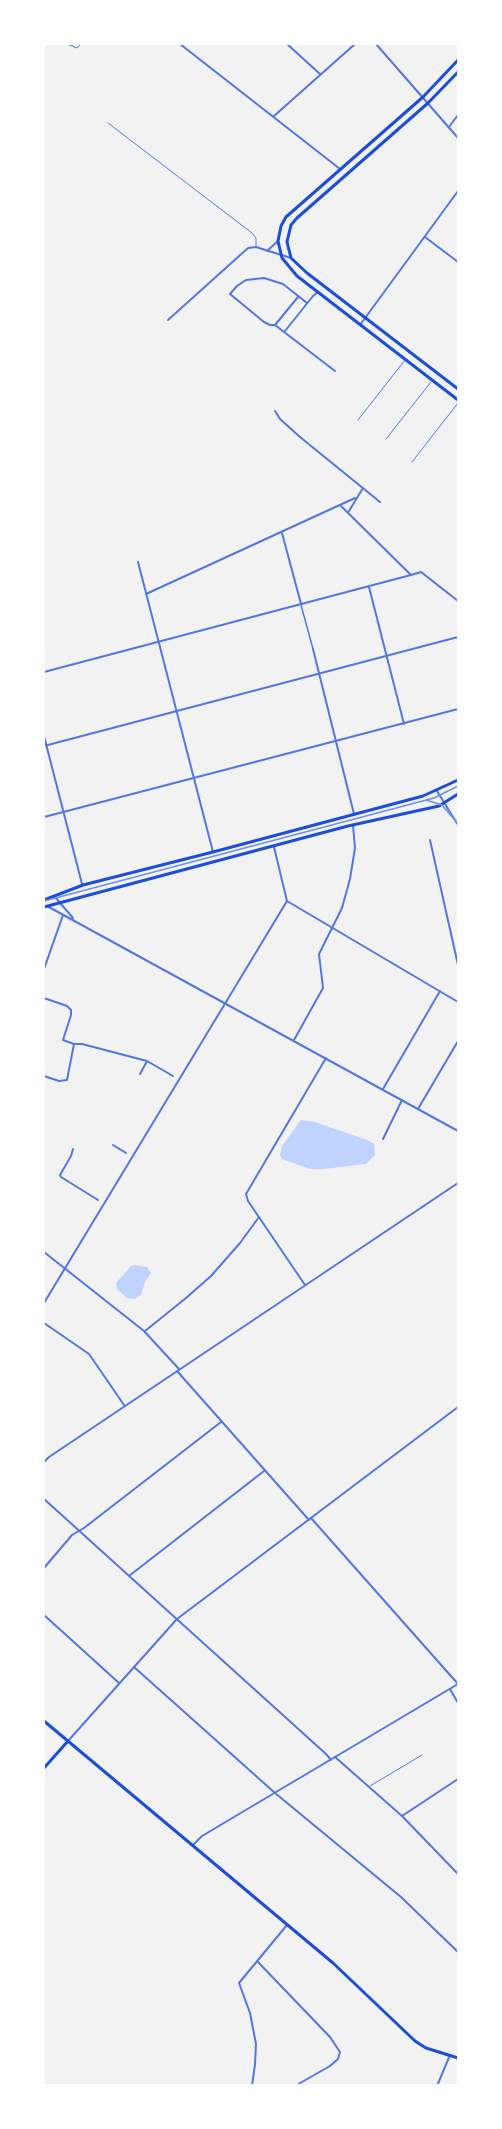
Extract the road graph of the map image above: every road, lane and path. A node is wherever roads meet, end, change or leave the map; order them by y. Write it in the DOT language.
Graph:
graph roads {
  1 [pos="67,44"];
  2 [pos="81,44"];
  3 [pos="180,44"];
  4 [pos="287,44"];
  5 [pos="355,44"];
  6 [pos="376,44"];
  7 [pos="459,60"];
  8 [pos="459,72"];
  9 [pos="320,75"];
  10 [pos="423,97"];
  11 [pos="428,103"];
  12 [pos="459,115"];
  13 [pos="274,116"];
  14 [pos="108,123"];
  15 [pos="449,127"];
  16 [pos="459,138"];
  17 [pos="340,169"];
  18 [pos="459,191"];
  19 [pos="425,237"];
  20 [pos="278,242"];
  21 [pos="256,247"];
  22 [pos="267,251"];
  23 [pos="280,255"];
  24 [pos="291,258"];
  25 [pos="459,262"];
  26 [pos="318,292"];
  27 [pos="298,296"];
  28 [pos="307,303"];
  29 [pos="365,318"];
  30 [pos="168,320"];
  31 [pos="275,325"];
  32 [pos="360,325"];
  33 [pos="284,332"];
  34 [pos="405,359"];
  35 [pos="335,371"];
  36 [pos="432,381"];
  37 [pos="459,389"];
  38 [pos="459,402"];
  39 [pos="275,411"];
  40 [pos="358,420"];
  41 [pos="386,439"];
  42 [pos="412,462"];
  43 [pos="363,488"];
  44 [pos="356,498"];
  45 [pos="380,502"];
  46 [pos="341,506"];
  47 [pos="348,512"];
  48 [pos="282,533"];
  49 [pos="138,562"];
  50 [pos="411,575"];
  51 [pos="369,587"];
  52 [pos="146,594"];
  53 [pos="459,601"];
  54 [pos="301,604"];
  55 [pos="459,637"];
  56 [pos="159,642"];
  57 [pos="313,649"];
  58 [pos="386,656"];
  59 [pos="44,672"];
  60 [pos="319,674"];
  61 [pos="459,709"];
  62 [pos="176,711"];
  63 [pos="404,724"];
  64 [pos="44,736"];
  65 [pos="336,741"];
  66 [pos="45,746"];
  67 [pos="194,778"];
  68 [pos="459,780"];
  69 [pos="437,791"];
  70 [pos="459,794"];
  71 [pos="444,803"];
  72 [pos="63,812"];
  73 [pos="354,814"];
  74 [pos="44,817"];
  75 [pos="353,825"];
  76 [pos="459,825"];
  77 [pos="430,840"];
  78 [pos="274,846"];
  79 [pos="213,852"];
  80 [pos="83,885"];
  81 [pos="55,897"];
  82 [pos="44,900"];
  83 [pos="287,901"];
  84 [pos="59,903"];
  85 [pos="45,906"];
  86 [pos="63,915"];
  87 [pos="75,920"];
  88 [pos="333,928"];
  89 [pos="459,965"];
  90 [pos="44,969"];
  91 [pos="440,991"];
  92 [pos="44,998"];
  93 [pos="226,1002"];
  94 [pos="459,1002"];
  95 [pos="294,1040"];
  96 [pos="459,1041"];
  97 [pos="75,1044"];
  98 [pos="326,1058"];
  99 [pos="147,1061"];
  100 [pos="140,1074"];
  101 [pos="44,1076"];
  102 [pos="173,1076"];
  103 [pos="383,1089"];
  104 [pos="402,1100"];
  105 [pos="418,1109"];
  106 [pos="459,1131"];
  107 [pos="383,1139"];
  108 [pos="113,1145"];
  109 [pos="73,1149"];
  110 [pos="126,1153"];
  111 [pos="459,1183"];
  112 [pos="98,1200"];
  113 [pos="259,1217"];
  114 [pos="44,1252"];
  115 [pos="64,1269"];
  116 [pos="305,1284"];
  117 [pos="44,1304"];
  118 [pos="44,1323"];
  119 [pos="144,1331"];
  120 [pos="178,1370"];
  121 [pos="125,1406"];
  122 [pos="459,1407"];
  123 [pos="221,1422"];
  124 [pos="44,1462"];
  125 [pos="265,1470"];
  126 [pos="44,1499"];
  127 [pos="310,1519"];
  128 [pos="79,1531"];
  129 [pos="44,1568"];
  130 [pos="129,1576"];
  131 [pos="44,1615"];
  132 [pos="177,1619"];
  133 [pos="134,1667"];
  134 [pos="119,1683"];
  135 [pos="459,1684"];
  136 [pos="450,1689"];
  137 [pos="459,1703"];
  138 [pos="44,1721"];
  139 [pos="68,1741"];
  140 [pos="422,1755"];
  141 [pos="335,1757"];
  142 [pos="331,1760"];
  143 [pos="44,1768"];
  144 [pos="459,1779"];
  145 [pos="369,1787"];
  146 [pos="275,1793"];
  147 [pos="402,1816"];
  148 [pos="193,1845"];
  149 [pos="459,1874"];
  150 [pos="287,1925"];
  151 [pos="459,1952"];
  152 [pos="257,1961"];
  153 [pos="450,2055"];
  154 [pos="459,2058"];
  155 [pos="252,2085"];
  156 [pos="295,2085"];
  157 [pos="437,2085"];
  1 -- 2 [label="lane"];
  3 -- 13 [label="street"];
  4 -- 9 [label="street"];
  5 -- 9 [label="street"];
  6 -- 10 [label="street"];
  7 -- 10 [label="main road"];
  8 -- 11 [label="main road"];
  9 -- 13 [label="street"];
  10 -- 11 [label="street"];
  10 -- 17 [label="main road"];
  11 -- 15 [label="street"];
  11 -- 24 [label="main road"];
  12 -- 15 [label="street"];
  13 -- 17 [label="street"];
  14 -- 21 [label="lane"];
  15 -- 16 [label="street"];
  17 -- 20 [label="main road"];
  18 -- 19 [label="street"];
  19 -- 25 [label="street"];
  19 -- 29 [label="street"];
  20 -- 22 [label="street"];
  20 -- 23 [label="main road"];
  21 -- 22 [label="street"];
  21 -- 30 [label="street"];
  22 -- 23 [label="street"];
  23 -- 24 [label="street"];
  23 -- 26 [label="main road"];
  24 -- 29 [label="main road"];
  26 -- 28 [label="street"];
  26 -- 32 [label="main road"];
  27 -- 28 [label="street"];
  27 -- 31 [label="street"];
  27 -- 31 [label="street"];
  28 -- 33 [label="street"];
  29 -- 32 [label="street"];
  29 -- 37 [label="main road"];
  31 -- 33 [label="street"];
  32 -- 34 [label="main road"];
  33 -- 35 [label="street"];
  34 -- 36 [label="main road"];
  34 -- 40 [label="lane"];
  36 -- 38 [label="main road"];
  36 -- 41 [label="lane"];
  38 -- 42 [label="lane"];
  39 -- 43 [label="street"];
  43 -- 44 [label="street"];
  43 -- 45 [label="street"];
  44 -- 46 [label="street"];
  44 -- 47 [label="street"];
  46 -- 47 [label="street"];
  46 -- 48 [label="street"];
  47 -- 50 [label="street"];
  48 -- 52 [label="street"];
  48 -- 54 [label="street"];
  49 -- 52 [label="street"];
  50 -- 51 [label="street"];
  50 -- 53 [label="street"];
  51 -- 54 [label="street"];
  51 -- 58 [label="street"];
  52 -- 56 [label="street"];
  54 -- 56 [label="street"];
  54 -- 57 [label="street"];
  55 -- 58 [label="street"];
  56 -- 59 [label="street"];
  56 -- 62 [label="street"];
  57 -- 60 [label="street"];
  58 -- 60 [label="street"];
  58 -- 63 [label="street"];
  60 -- 62 [label="street"];
  60 -- 65 [label="street"];
  61 -- 63 [label="street"];
  62 -- 66 [label="street"];
  62 -- 67 [label="street"];
  63 -- 65 [label="street"];
  64 -- 66 [label="street"];
  65 -- 67 [label="street"];
  65 -- 73 [label="street"];
  66 -- 72 [label="street"];
  67 -- 72 [label="street"];
  67 -- 79 [label="street"];
  68 -- 69 [label="main road"];
  69 -- 71 [label="street"];
  69 -- 73 [label="main road"];
  70 -- 71 [label="main road"];
  71 -- 75 [label="main road"];
  71 -- 76 [label="street"];
  72 -- 74 [label="street"];
  72 -- 80 [label="street"];
  73 -- 79 [label="main road"];
  75 -- 78 [label="main road"];
  75 -- 88 [label="street"];
  77 -- 89 [label="street"];
  78 -- 83 [label="street"];
  78 -- 84 [label="main road"];
  79 -- 80 [label="main road"];
  80 -- 81 [label="main road"];
  81 -- 82 [label="main road"];
  81 -- 84 [label="street"];
  83 -- 88 [label="street"];
  83 -- 93 [label="street"];
  84 -- 85 [label="main road"];
  84 -- 87 [label="street"];
  85 -- 86 [label="street"];
  86 -- 87 [label="street"];
  86 -- 90 [label="street"];
  87 -- 93 [label="street"];
  88 -- 91 [label="street"];
  88 -- 95 [label="street"];
  91 -- 94 [label="street"];
  91 -- 103 [label="street"];
  92 -- 97 [label="street"];
  93 -- 95 [label="street"];
  93 -- 115 [label="street"];
  95 -- 98 [label="street"];
  96 -- 105 [label="street"];
  97 -- 99 [label="street"];
  97 -- 101 [label="street"];
  98 -- 103 [label="street"];
  98 -- 113 [label="street"];
  99 -- 100 [label="street"];
  99 -- 102 [label="street"];
  103 -- 104 [label="street"];
  104 -- 105 [label="street"];
  104 -- 107 [label="street"];
  105 -- 106 [label="street"];
  108 -- 110 [label="street"];
  109 -- 112 [label="street"];
  111 -- 116 [label="street"];
  113 -- 116 [label="street"];
  113 -- 119 [label="street"];
  114 -- 115 [label="street"];
  115 -- 117 [label="street"];
  115 -- 119 [label="street"];
  116 -- 120 [label="street"];
  118 -- 121 [label="street"];
  119 -- 120 [label="street"];
  120 -- 121 [label="street"];
  120 -- 123 [label="street"];
  121 -- 124 [label="street"];
  122 -- 127 [label="street"];
  123 -- 125 [label="street"];
  123 -- 128 [label="street"];
  125 -- 127 [label="street"];
  125 -- 130 [label="street"];
  126 -- 128 [label="street"];
  127 -- 132 [label="street"];
  127 -- 135 [label="street"];
  128 -- 129 [label="street"];
  128 -- 130 [label="street"];
  130 -- 132 [label="street"];
  131 -- 134 [label="street"];
  132 -- 133 [label="street"];
  132 -- 142 [label="street"];
  133 -- 134 [label="street"];
  133 -- 146 [label="street"];
  134 -- 139 [label="street"];
  135 -- 136 [label="street"];
  136 -- 137 [label="street"];
  136 -- 141 [label="street"];
  138 -- 139 [label="main road"];
  139 -- 143 [label="main road"];
  139 -- 148 [label="main road"];
  140 -- 145 [label="lane"];
  141 -- 142 [label="street"];
  141 -- 145 [label="street"];
  142 -- 146 [label="street"];
  144 -- 147 [label="street"];
  145 -- 147 [label="street"];
  146 -- 148 [label="street"];
  146 -- 151 [label="street"];
  147 -- 149 [label="street"];
  148 -- 150 [label="main road"];
  150 -- 152 [label="street"];
  150 -- 153 [label="main road"];
  152 -- 155 [label="street"];
  152 -- 156 [label="street"];
  153 -- 154 [label="main road"];
  153 -- 157 [label="street"];
}
